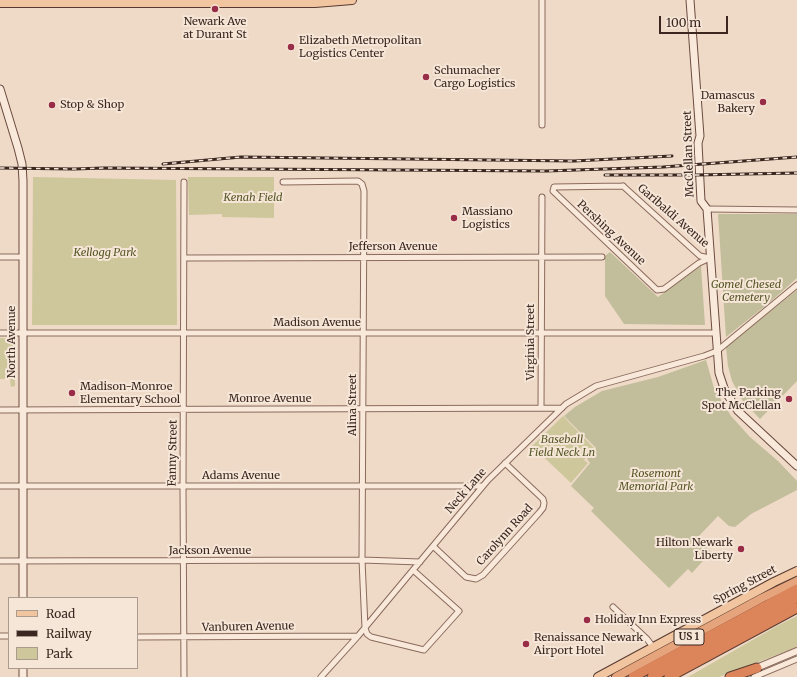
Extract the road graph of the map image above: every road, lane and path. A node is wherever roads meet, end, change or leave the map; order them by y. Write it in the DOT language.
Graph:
graph roads {
  1 [pos="303,0"];
  2 [pos="352,0"];
  3 [pos="542,0"];
  4 [pos="690,0"];
  5 [pos="15,1"];
  6 [pos="182,2"];
  7 [pos="0,3"];
  8 [pos="295,4"];
  9 [pos="0,89"];
  10 [pos="4,112"];
  11 [pos="542,125"];
  12 [pos="184,182"];
  13 [pos="283,182"];
  14 [pos="623,186"];
  15 [pos="542,197"];
  16 [pos="707,209"];
  17 [pos="797,210"];
  18 [pos="541,256"];
  19 [pos="0,257"];
  20 [pos="23,257"];
  21 [pos="602,257"];
  22 [pos="184,258"];
  23 [pos="364,258"];
  24 [pos="710,258"];
  25 [pos="797,284"];
  26 [pos="184,332"];
  27 [pos="541,332"];
  28 [pos="716,332"];
  29 [pos="0,333"];
  30 [pos="23,333"];
  31 [pos="363,333"];
  32 [pos="716,351"];
  33 [pos="363,408"];
  34 [pos="541,408"];
  35 [pos="562,408"];
  36 [pos="0,410"];
  37 [pos="23,410"];
  38 [pos="184,410"];
  39 [pos="505,463"];
  40 [pos="797,466"];
  41 [pos="0,486"];
  42 [pos="23,486"];
  43 [pos="183,486"];
  44 [pos="363,486"];
  45 [pos="482,486"];
  46 [pos="433,546"];
  47 [pos="362,560"];
  48 [pos="0,561"];
  49 [pos="23,561"];
  50 [pos="183,561"];
  51 [pos="420,562"];
  52 [pos="413,570"];
  53 [pos="796,571"];
  54 [pos="797,581"];
  55 [pos="797,589"];
  56 [pos="23,597"];
  57 [pos="797,598"];
  58 [pos="613,607"];
  59 [pos="797,608"];
  60 [pos="365,628"];
  61 [pos="358,636"];
  62 [pos="138,637"];
  63 [pos="183,637"];
  64 [pos="653,647"];
  65 [pos="797,651"];
  66 [pos="797,659"];
  67 [pos="757,673"];
  68 [pos="184,677"];
  69 [pos="322,677"];
  70 [pos="598,677"];
  71 [pos="616,677"];
  72 [pos="633,677"];
  73 [pos="652,677"];
  74 [pos="669,677"];
  75 [pos="730,677"];
  76 [pos="738,677"];
  1 -- 8 [label="street"];
  2 -- 8 [label="main road"];
  3 -- 11 [label="street"];
  4 -- 16 [label="main road, McClellan Street"];
  5 -- 6 [label="main road"];
  5 -- 7 [label="main road"];
  6 -- 8 [label="main road"];
  9 -- 10 [label="main road, North Avenue"];
  10 -- 20 [label="main road, North Avenue"];
  12 -- 22 [label="street, Fanny Street"];
  13 -- 23 [label="street, Alina Street"];
  14 -- 24 [label="street, Garibaldi Avenue"];
  14 -- 24 [label="street, Pershing Avenue"];
  15 -- 18 [label="street, Virginia Street"];
  16 -- 17 [label="street"];
  16 -- 24 [label="main road, McClellan Street"];
  18 -- 21 [label="street, Jefferson Avenue"];
  18 -- 23 [label="street, Jefferson Avenue"];
  18 -- 27 [label="street, Virginia Street"];
  19 -- 20 [label="street"];
  20 -- 30 [label="main road, North Avenue"];
  22 -- 23 [label="street, Jefferson Avenue"];
  22 -- 26 [label="street, Fanny Street"];
  23 -- 31 [label="street, Alina Street"];
  24 -- 28 [label="main road, McClellan Street"];
  25 -- 32 [label="street, Neck Lane"];
  26 -- 30 [label="street, Madison Avenue"];
  26 -- 31 [label="street, Madison Avenue"];
  26 -- 38 [label="street, Fanny Street"];
  27 -- 28 [label="street, Madison Avenue"];
  27 -- 31 [label="street, Madison Avenue"];
  27 -- 34 [label="street, Virginia Street"];
  28 -- 32 [label="main road, McClellan Street"];
  29 -- 30 [label="street, Madison Avenue"];
  30 -- 37 [label="main road, North Avenue"];
  31 -- 33 [label="street, Alina Street"];
  32 -- 35 [label="street, Neck Lane"];
  32 -- 40 [label="main road, McClellan Street"];
  33 -- 34 [label="street, Monroe Avenue"];
  33 -- 38 [label="street, Monroe Avenue"];
  33 -- 44 [label="street, Alina Street"];
  34 -- 35 [label="street"];
  35 -- 39 [label="street, Neck Lane"];
  36 -- 37 [label="street, Monroe Avenue"];
  37 -- 38 [label="street, Monroe Avenue"];
  37 -- 42 [label="main road, North Avenue"];
  38 -- 43 [label="street, Fanny Street"];
  39 -- 45 [label="street, Neck Lane"];
  39 -- 46 [label="street, Carolynn Road"];
  41 -- 42 [label="street, Adams Avenue"];
  42 -- 43 [label="street, Adams Avenue"];
  42 -- 49 [label="main road, North Avenue"];
  43 -- 44 [label="street, Adams Avenue"];
  43 -- 50 [label="street, Fanny Street"];
  44 -- 45 [label="street, Adams Avenue"];
  44 -- 47 [label="street, Alina Street"];
  45 -- 46 [label="street, Neck Lane"];
  46 -- 51 [label="street, Neck Lane"];
  47 -- 50 [label="street, Jackson Avenue"];
  47 -- 51 [label="street, Jackson Avenue"];
  47 -- 60 [label="street, Alina Street"];
  48 -- 49 [label="street, Jackson Avenue"];
  49 -- 50 [label="street, Jackson Avenue"];
  49 -- 56 [label="main road, North Avenue"];
  50 -- 63 [label="street, Fanny Street"];
  51 -- 52 [label="street, Neck Lane"];
  52 -- 60 [label="street, Neck Lane"];
  52 -- 60 [label="street"];
  53 -- 64 [label="main road, Spring Street"];
  54 -- 71 [label="highway, US 1"];
  55 -- 72 [label="highway"];
  57 -- 73 [label="highway"];
  58 -- 64 [label="street"];
  59 -- 74 [label="highway, US 1"];
  60 -- 61 [label="street, Neck Lane"];
  61 -- 63 [label="street, Vanburen Avenue"];
  61 -- 69 [label="street, Neck Lane"];
  62 -- 63 [label="street, Vanburen Avenue"];
  63 -- 68 [label="street, Fanny Street"];
  64 -- 70 [label="main road, Spring Street"];
  65 -- 67 [label="street"];
  66 -- 67 [label="street"];
  67 -- 75 [label="highway"];
  67 -- 76 [label="street"];
}
